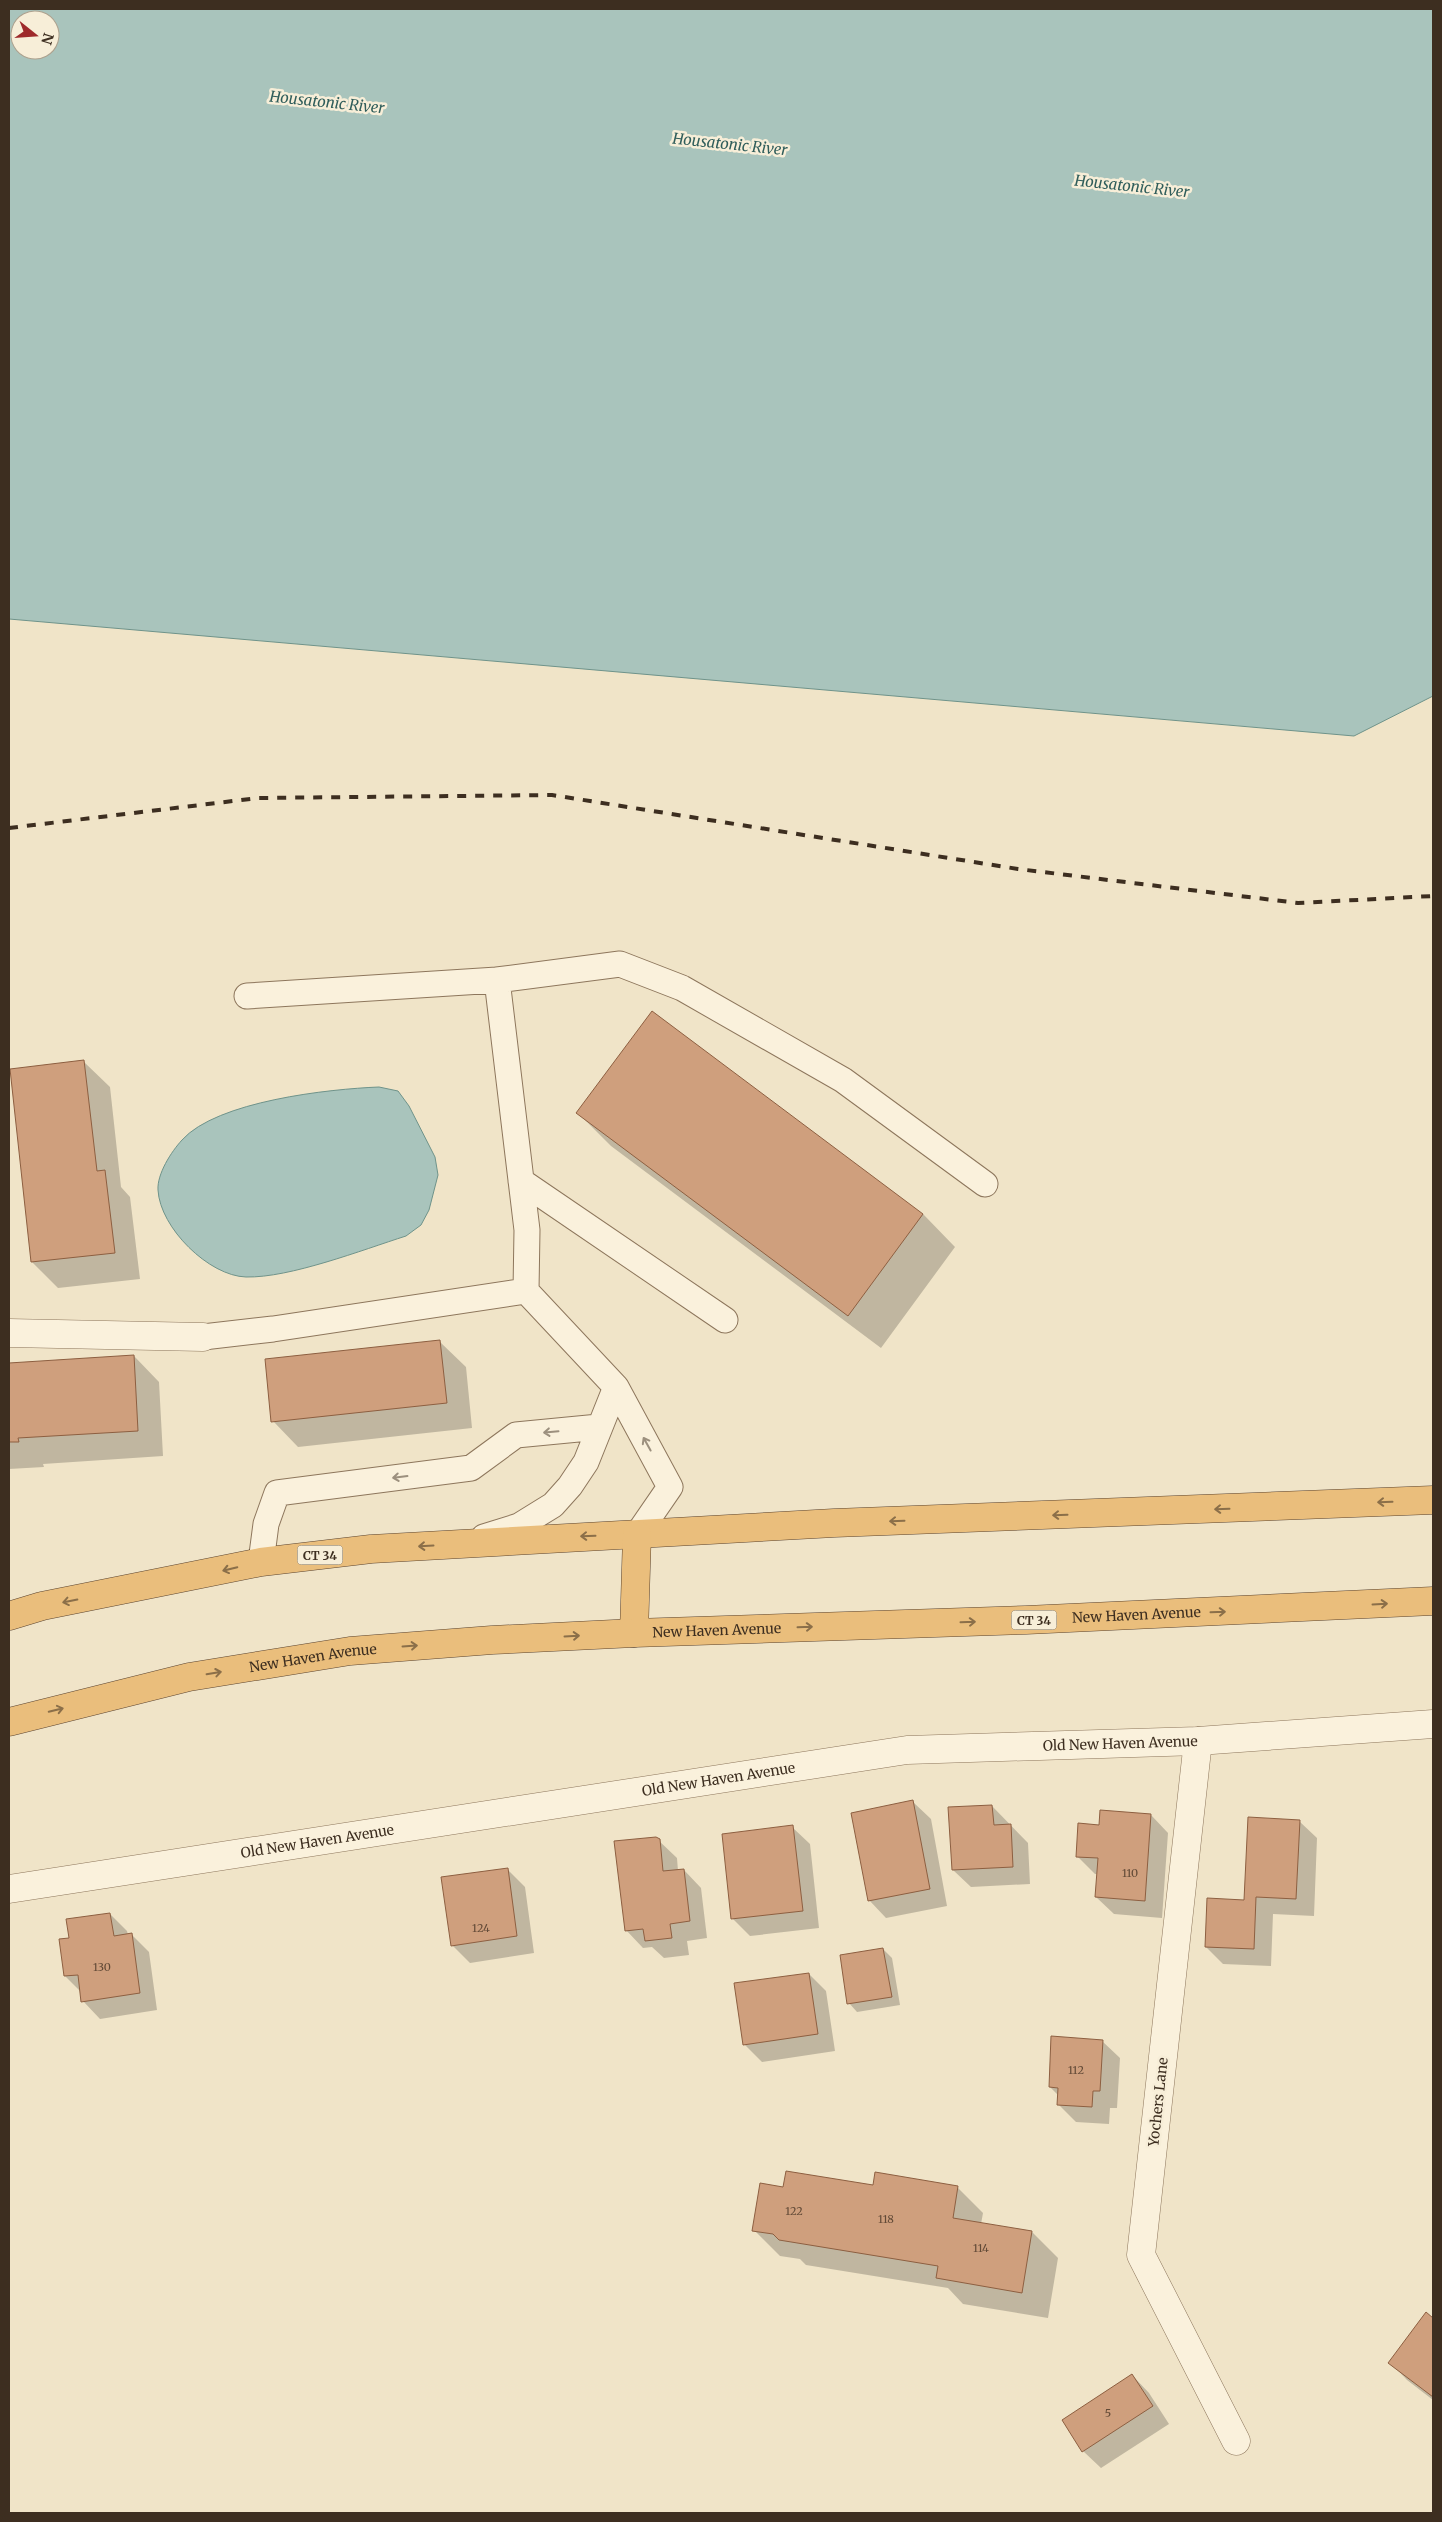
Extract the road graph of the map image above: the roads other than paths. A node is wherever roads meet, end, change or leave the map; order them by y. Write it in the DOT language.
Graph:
graph roads {
  1 [pos="496,980"];
  2 [pos="246,996"];
  3 [pos="521,1181"];
  4 [pos="985,1184"];
  5 [pos="526,1291"];
  6 [pos="725,1320"];
  7 [pos="9,1333"];
  8 [pos="203,1337"];
  9 [pos="616,1387"];
  10 [pos="599,1427"];
  11 [pos="1433,1500"];
  12 [pos="636,1535"];
  13 [pos="460,1544"];
  14 [pos="261,1562"];
  15 [pos="1433,1601"];
  16 [pos="9,1616"];
  17 [pos="634,1633"];
  18 [pos="9,1722"];
  19 [pos="1433,1724"];
  20 [pos="1198,1741"];
  21 [pos="9,1889"];
  22 [pos="1236,2442"];
  1 -- 2 [label="lane"];
  1 -- 3 [label="lane"];
  1 -- 4 [label="lane"];
  3 -- 5 [label="lane"];
  3 -- 6 [label="lane"];
  5 -- 8 [label="lane"];
  5 -- 9 [label="lane"];
  7 -- 8 [label="street"];
  9 -- 10 [label="lane"];
  12 -- 9 [label="lane, one-way"];
  10 -- 13 [label="lane"];
  10 -- 14 [label="lane, one-way"];
  11 -- 12 [label="highway, CT 34, one-way"];
  12 -- 13 [label="highway, CT 34, one-way"];
  12 -- 17 [label="highway"];
  13 -- 14 [label="highway, CT 34, one-way"];
  14 -- 16 [label="highway, CT 34, one-way"];
  17 -- 15 [label="highway, New Haven Avenue / CT 34, one-way"];
  18 -- 17 [label="highway, New Haven Avenue / CT 34, one-way"];
  19 -- 20 [label="street, Old New Haven Avenue"];
  20 -- 21 [label="street, Old New Haven Avenue"];
  20 -- 22 [label="street, Yochers Lane"];
}
